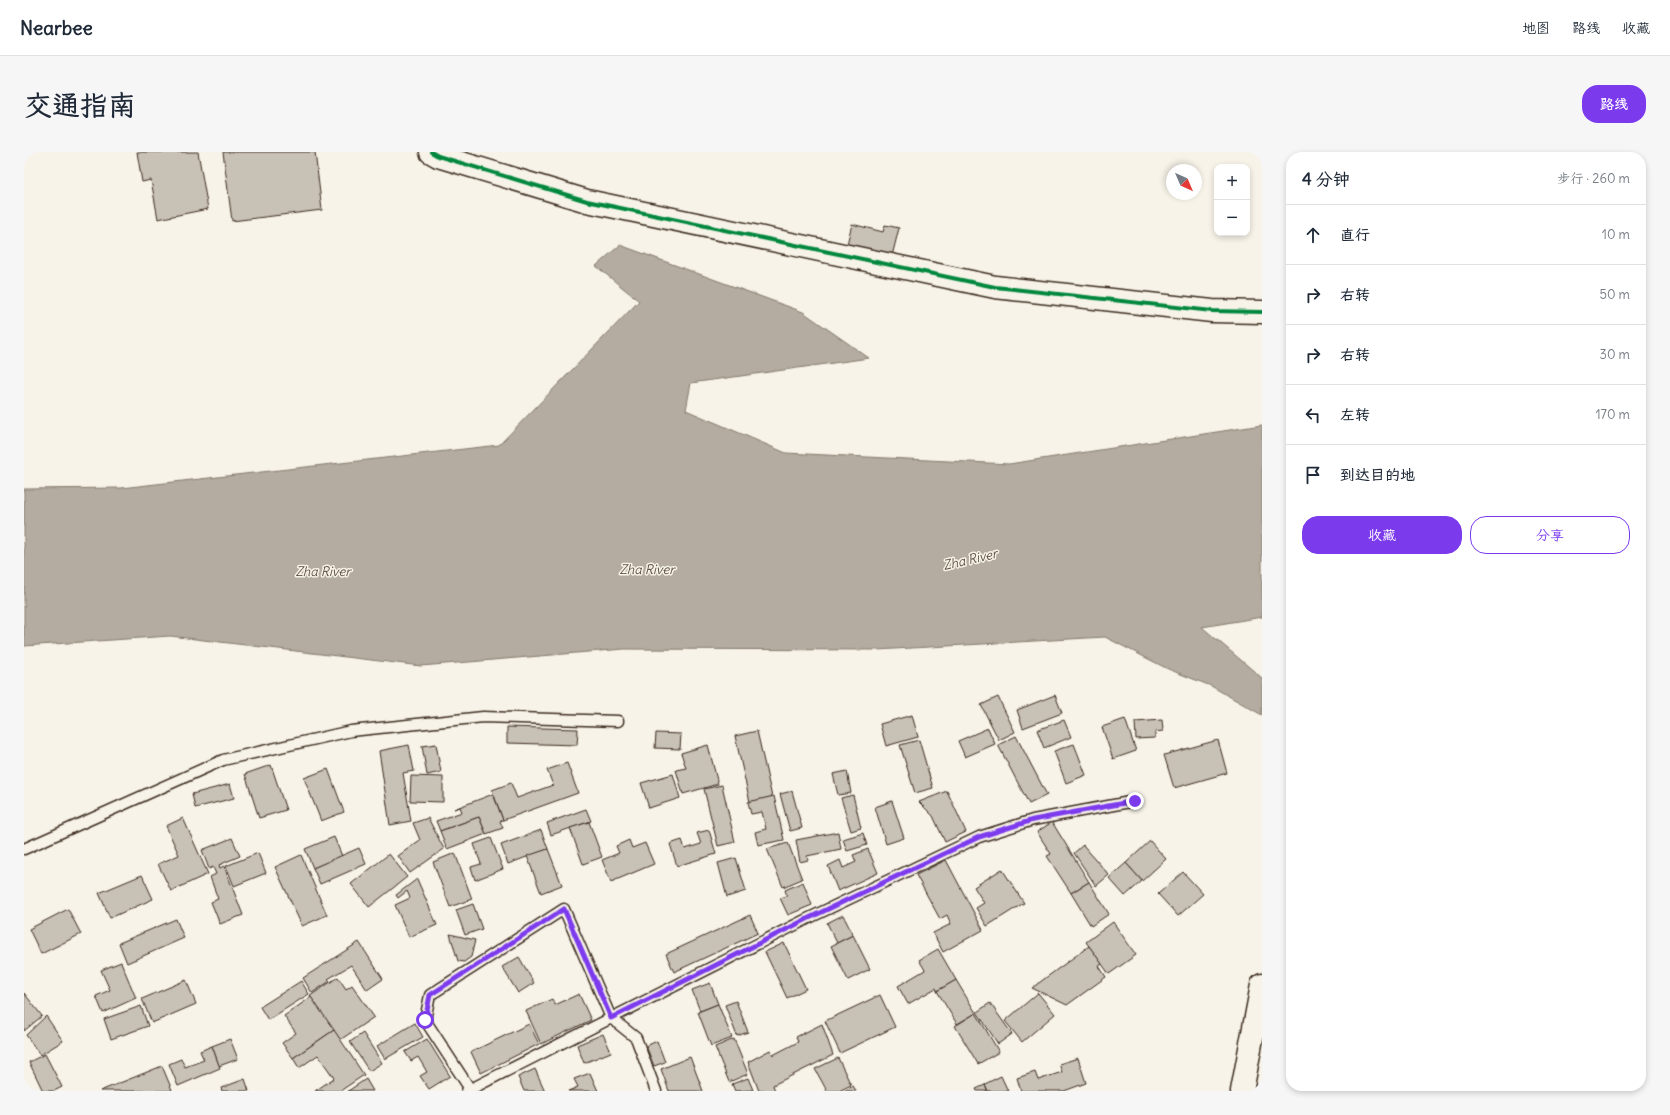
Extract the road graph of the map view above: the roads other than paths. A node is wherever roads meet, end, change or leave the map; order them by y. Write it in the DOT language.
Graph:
graph roads {
  1 [pos="431,152"];
  2 [pos="1262,312"];
  3 [pos="618,721"];
  4 [pos="1135,801"];
  5 [pos="24,849"];
  6 [pos="1262,985"];
  7 [pos="611,1018"];
  8 [pos="469,1090"];
  9 [pos="656,1091"];
  10 [pos="1242,1091"];
  1 -- 2 [label="street"];
  3 -- 5 [label="lane"];
  4 -- 7 [label="lane"];
  6 -- 10 [label="street"];
  7 -- 8 [label="lane"];
  7 -- 8 [label="lane"];
  7 -- 9 [label="lane"];
}
